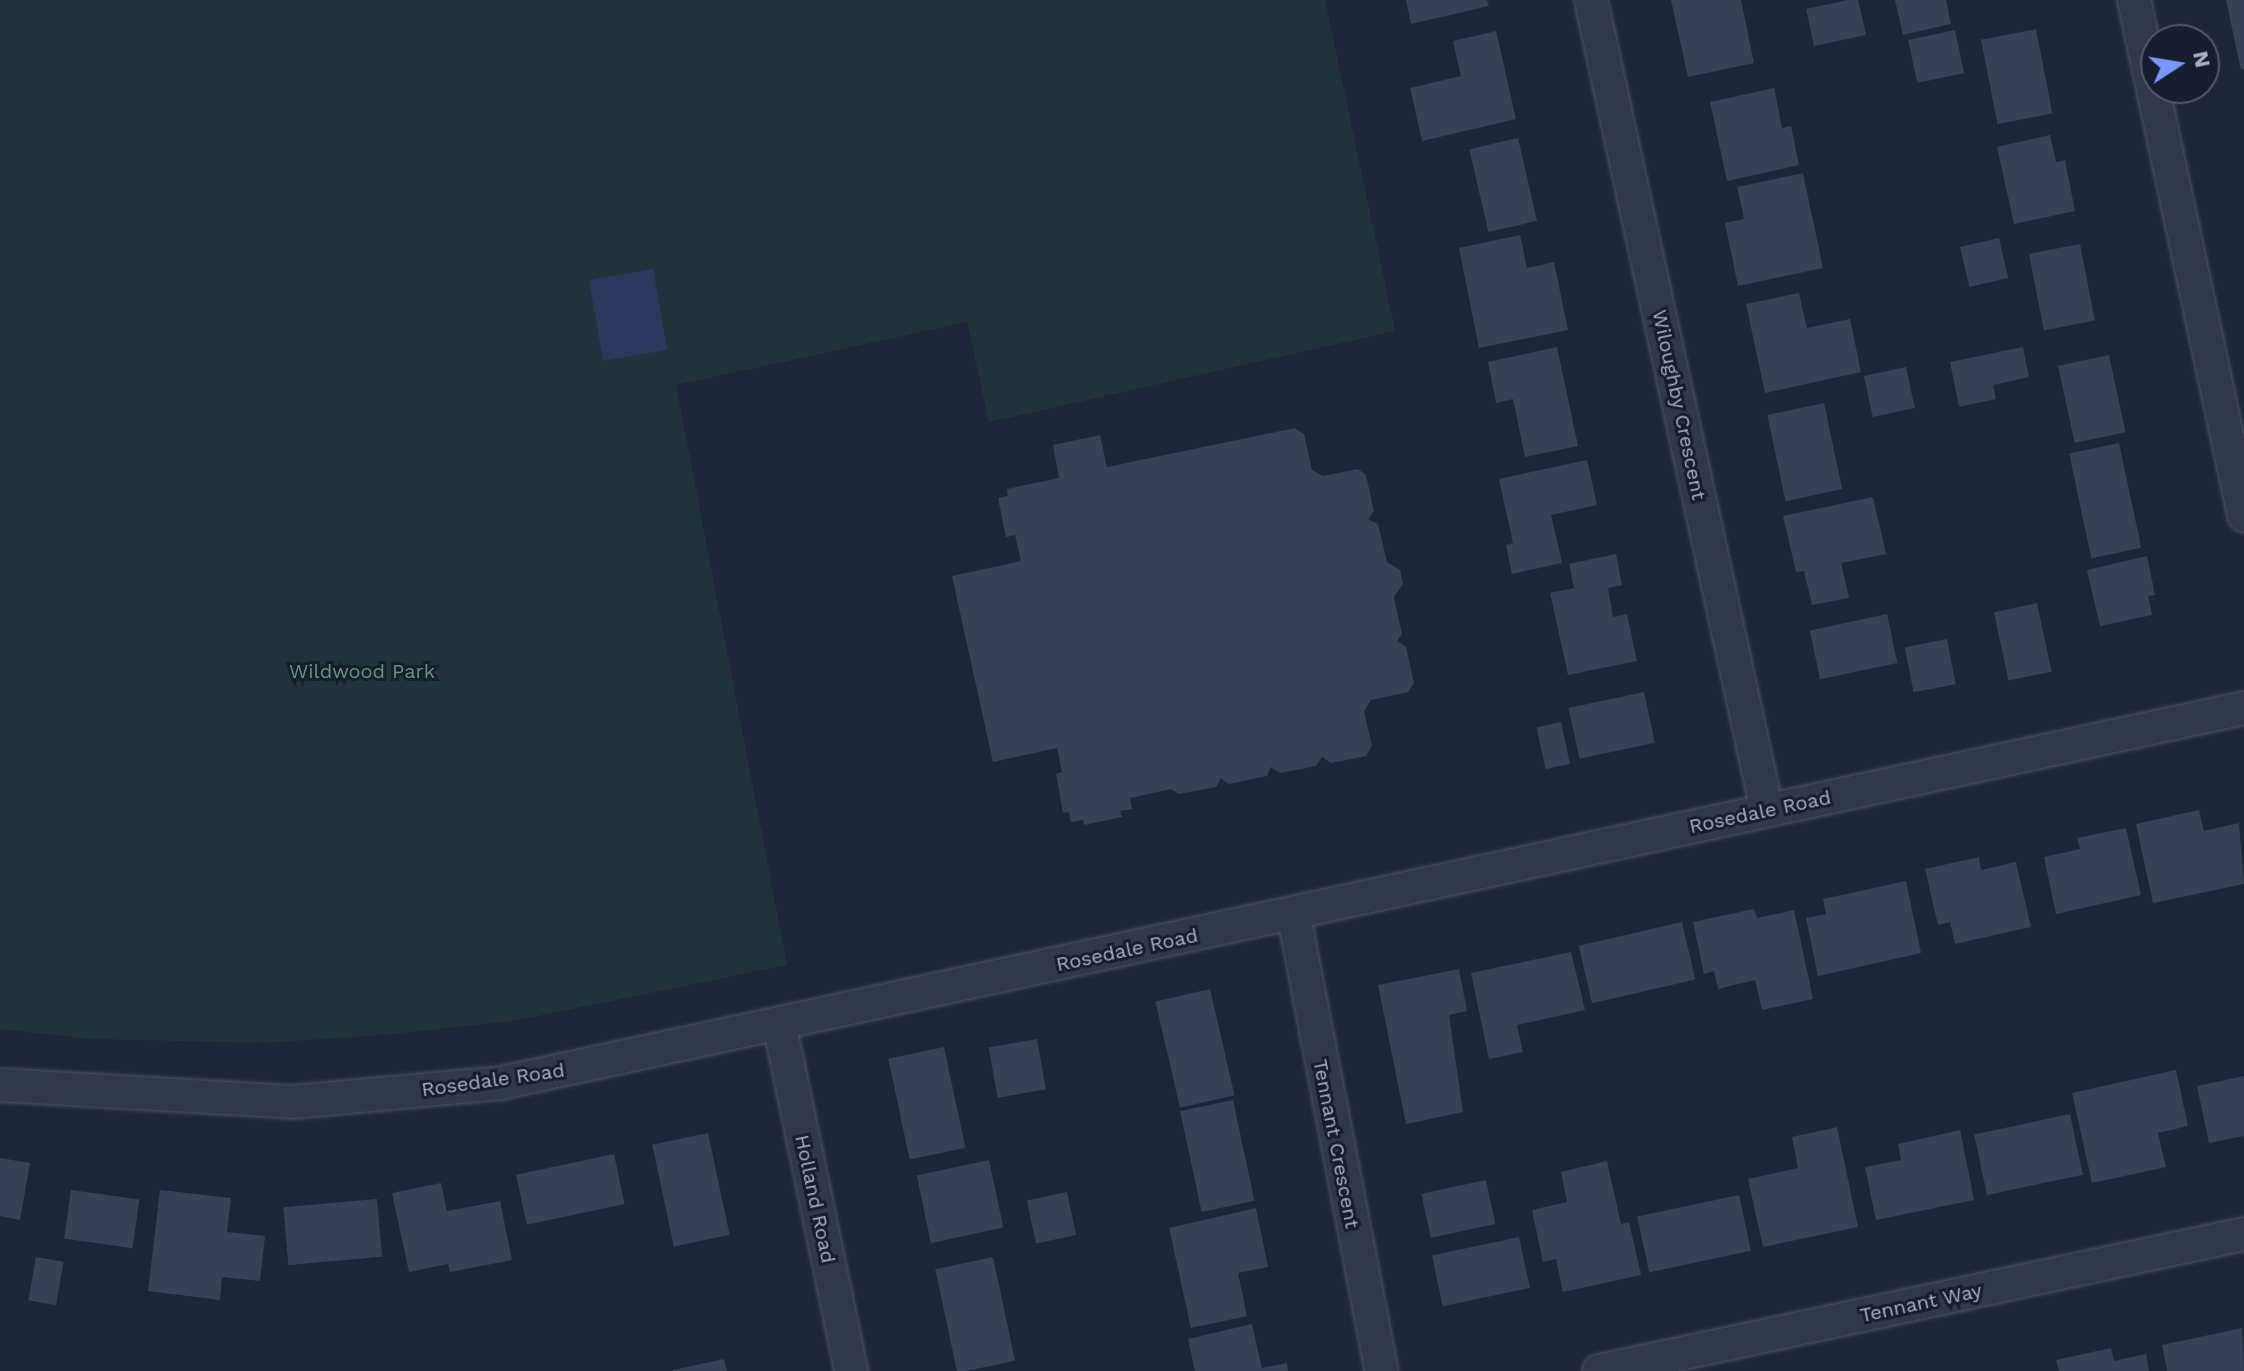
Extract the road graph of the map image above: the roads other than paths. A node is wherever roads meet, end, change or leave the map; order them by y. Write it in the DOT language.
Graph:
graph roads {
  1 [pos="1591,0"];
  2 [pos="2134,0"];
  3 [pos="2244,515"];
  4 [pos="2244,708"];
  5 [pos="1767,810"];
  6 [pos="1294,916"];
  7 [pos="780,1027"];
  8 [pos="0,1085"];
  9 [pos="2244,1234"];
  10 [pos="851,1371"];
  11 [pos="1382,1371"];
  12 [pos="1599,1371"];
  1 -- 5 [label="street, Wiloughby Crescent"];
  2 -- 3 [label="street"];
  4 -- 5 [label="street, Rosedale Road"];
  5 -- 6 [label="street, Rosedale Road"];
  6 -- 7 [label="street, Rosedale Road"];
  6 -- 11 [label="street, Tennant Crescent"];
  7 -- 8 [label="street, Rosedale Road"];
  7 -- 10 [label="street, Holland Road"];
  9 -- 12 [label="street, Tennant Way"];
}
